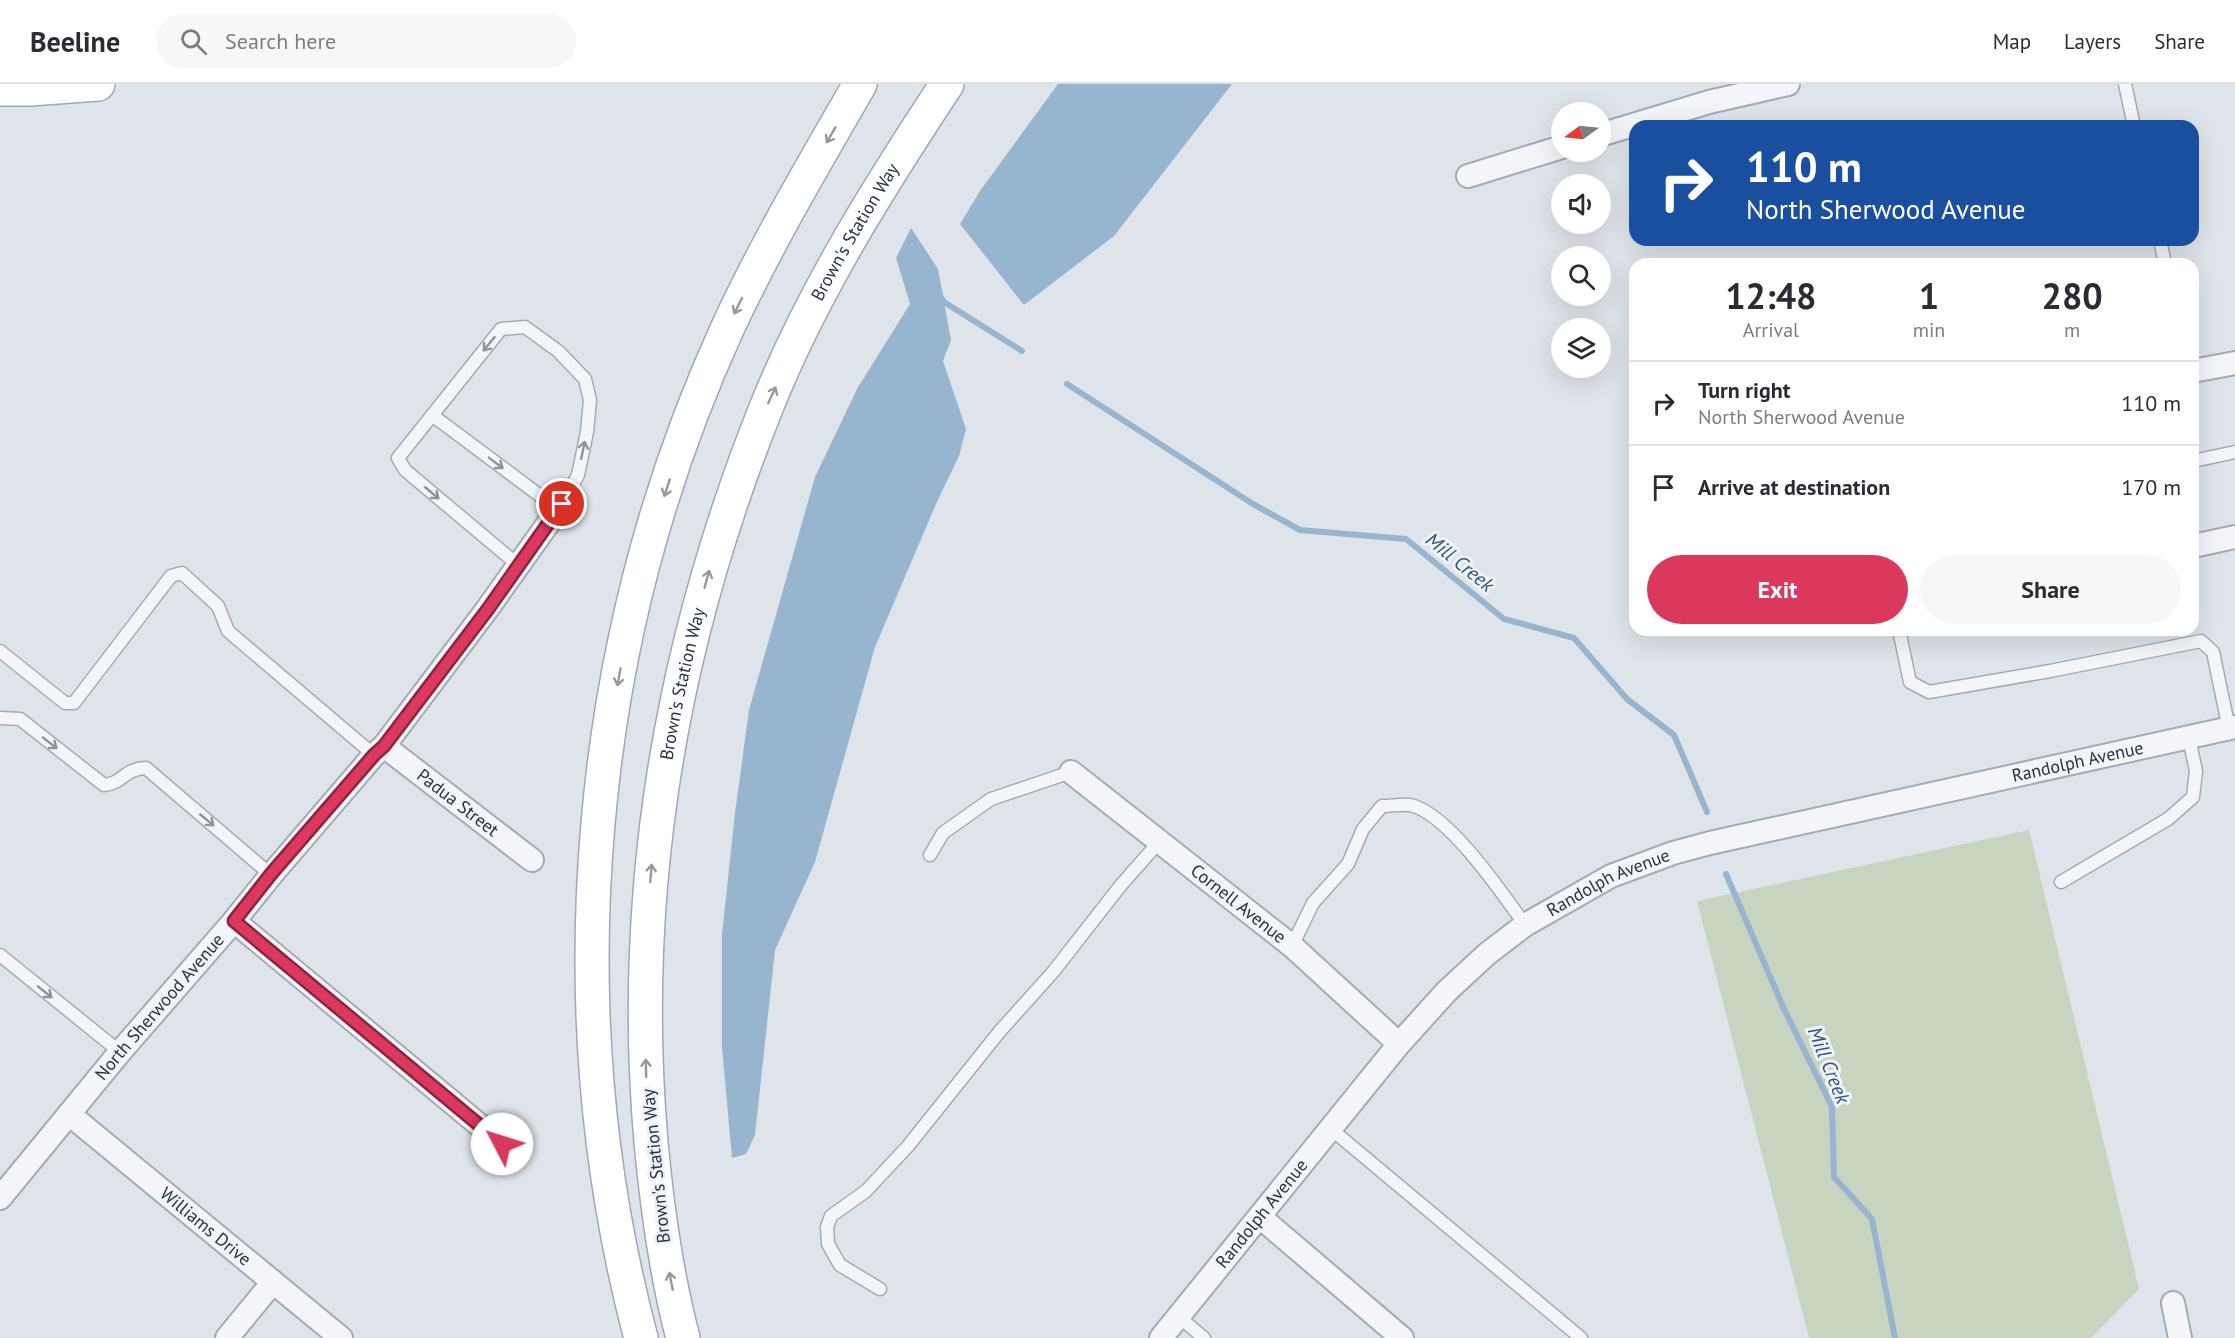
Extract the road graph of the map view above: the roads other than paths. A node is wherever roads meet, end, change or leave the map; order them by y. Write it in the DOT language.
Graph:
graph roads {
  1 [pos="98,84"];
  2 [pos="860,84"];
  3 [pos="947,84"];
  4 [pos="1788,84"];
  5 [pos="2125,84"];
  6 [pos="0,89"];
  7 [pos="1650,120"];
  8 [pos="2133,120"];
  9 [pos="1629,126"];
  10 [pos="1611,132"];
  11 [pos="1551,150"];
  12 [pos="1468,176"];
  13 [pos="2235,363"];
  14 [pos="2199,370"];
  15 [pos="432,415"];
  16 [pos="2235,452"];
  17 [pos="2199,460"];
  18 [pos="560,507"];
  19 [pos="2235,537"];
  20 [pos="2199,545"];
  21 [pos="519,565"];
  22 [pos="1900,636"];
  23 [pos="0,651"];
  24 [pos="0,717"];
  25 [pos="2232,728"];
  26 [pos="2189,738"];
  27 [pos="379,750"];
  28 [pos="1071,772"];
  29 [pos="1160,842"];
  30 [pos="930,855"];
  31 [pos="532,860"];
  32 [pos="271,874"];
  33 [pos="2061,882"];
  34 [pos="234,921"];
  35 [pos="1525,925"];
  36 [pos="1293,946"];
  37 [pos="0,955"];
  38 [pos="1399,1044"];
  39 [pos="120,1052"];
  40 [pos="69,1114"];
  41 [pos="1331,1129"];
  42 [pos="502,1144"];
  43 [pos="0,1198"];
  44 [pos="1260,1217"];
  45 [pos="273,1282"];
  46 [pos="880,1289"];
  47 [pos="2173,1303"];
  48 [pos="1178,1316"];
  49 [pos="227,1338"];
  50 [pos="341,1338"];
  51 [pos="641,1338"];
  52 [pos="683,1338"];
  53 [pos="1161,1338"];
  54 [pos="1204,1338"];
  55 [pos="1402,1338"];
  56 [pos="1581,1338"];
  57 [pos="2180,1338"];
  1 -- 6 [label="main road"];
  2 -- 51 [label="main road, one-way"];
  52 -- 3 [label="main road, Brown's Station Way, one-way"];
  4 -- 7 [label="street"];
  5 -- 8 [label="lane"];
  9 -- 10 [label="street"];
  11 -- 12 [label="street"];
  13 -- 14 [label="street"];
  15 -- 18 [label="lane, one-way"];
  18 -- 15 [label="lane, one-way"];
  15 -- 21 [label="lane, one-way"];
  16 -- 17 [label="lane"];
  18 -- 21 [label="street, North Sherwood Avenue"];
  19 -- 20 [label="street"];
  21 -- 27 [label="street, North Sherwood Avenue"];
  22 -- 25 [label="lane"];
  23 -- 27 [label="lane"];
  24 -- 32 [label="lane, one-way"];
  25 -- 26 [label="street, Randolph Avenue"];
  26 -- 33 [label="lane"];
  26 -- 35 [label="street, Randolph Avenue"];
  27 -- 31 [label="street, Padua Street"];
  27 -- 32 [label="street, North Sherwood Avenue"];
  28 -- 29 [label="street, Cornell Avenue"];
  28 -- 30 [label="lane"];
  29 -- 36 [label="street, Cornell Avenue"];
  29 -- 46 [label="lane"];
  32 -- 34 [label="street, North Sherwood Avenue"];
  34 -- 39 [label="street, North Sherwood Avenue"];
  34 -- 42 [label="street"];
  35 -- 36 [label="lane"];
  35 -- 38 [label="street, Randolph Avenue"];
  36 -- 38 [label="street, Cornell Avenue"];
  37 -- 39 [label="lane, one-way"];
  38 -- 41 [label="street, Randolph Avenue"];
  39 -- 40 [label="street, North Sherwood Avenue"];
  40 -- 43 [label="street, North Sherwood Avenue"];
  40 -- 45 [label="street, Williams Drive"];
  41 -- 44 [label="street, Randolph Avenue"];
  41 -- 56 [label="lane"];
  44 -- 48 [label="street, Randolph Avenue"];
  44 -- 55 [label="street"];
  45 -- 49 [label="street"];
  45 -- 50 [label="street, Williams Drive"];
  47 -- 57 [label="street"];
  48 -- 53 [label="street, Randolph Avenue"];
  48 -- 54 [label="lane"];
}
